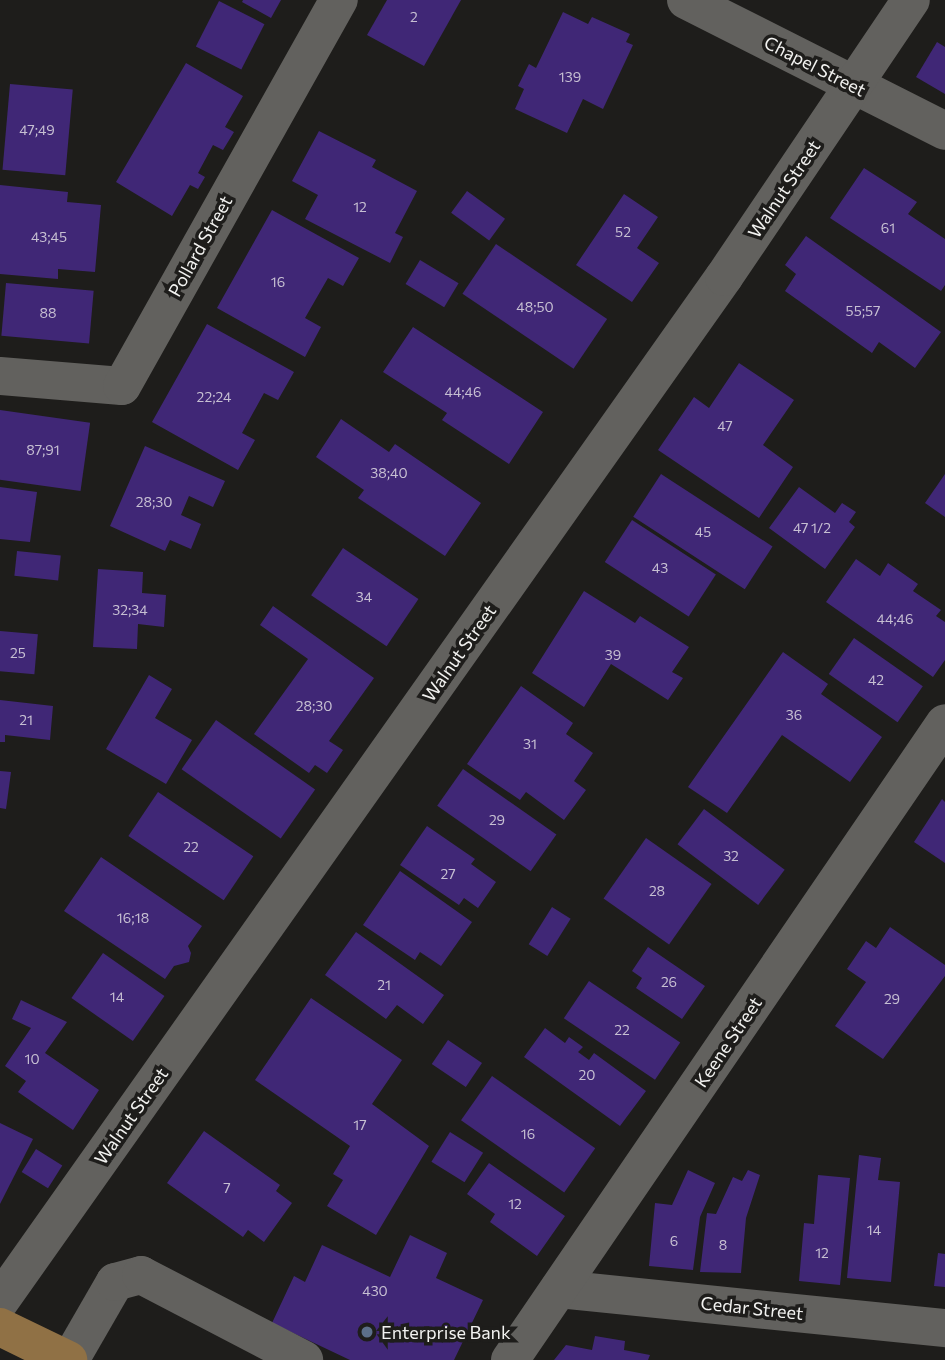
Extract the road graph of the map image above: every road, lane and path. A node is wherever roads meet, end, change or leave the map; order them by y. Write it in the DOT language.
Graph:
graph roads {
  1 [pos="339,0"];
  2 [pos="686,0"];
  3 [pos="911,0"];
  4 [pos="853,86"];
  5 [pos="945,131"];
  6 [pos="0,376"];
  7 [pos="945,723"];
  8 [pos="559,1289"];
  9 [pos="0,1301"];
  10 [pos="0,1327"];
  11 [pos="945,1328"];
  12 [pos="69,1360"];
  13 [pos="304,1360"];
  14 [pos="510,1360"];
  1 -- 6 [label="street, Pollard Street"];
  2 -- 4 [label="street, Chapel Street"];
  3 -- 4 [label="street, Walnut Street"];
  4 -- 5 [label="street, Chapel Street"];
  4 -- 9 [label="street, Walnut Street"];
  7 -- 8 [label="street, Keene Street"];
  8 -- 11 [label="street, Cedar Street"];
  8 -- 14 [label="street, Keene Street"];
  10 -- 12 [label="main road"];
  12 -- 13 [label="street"];
}
